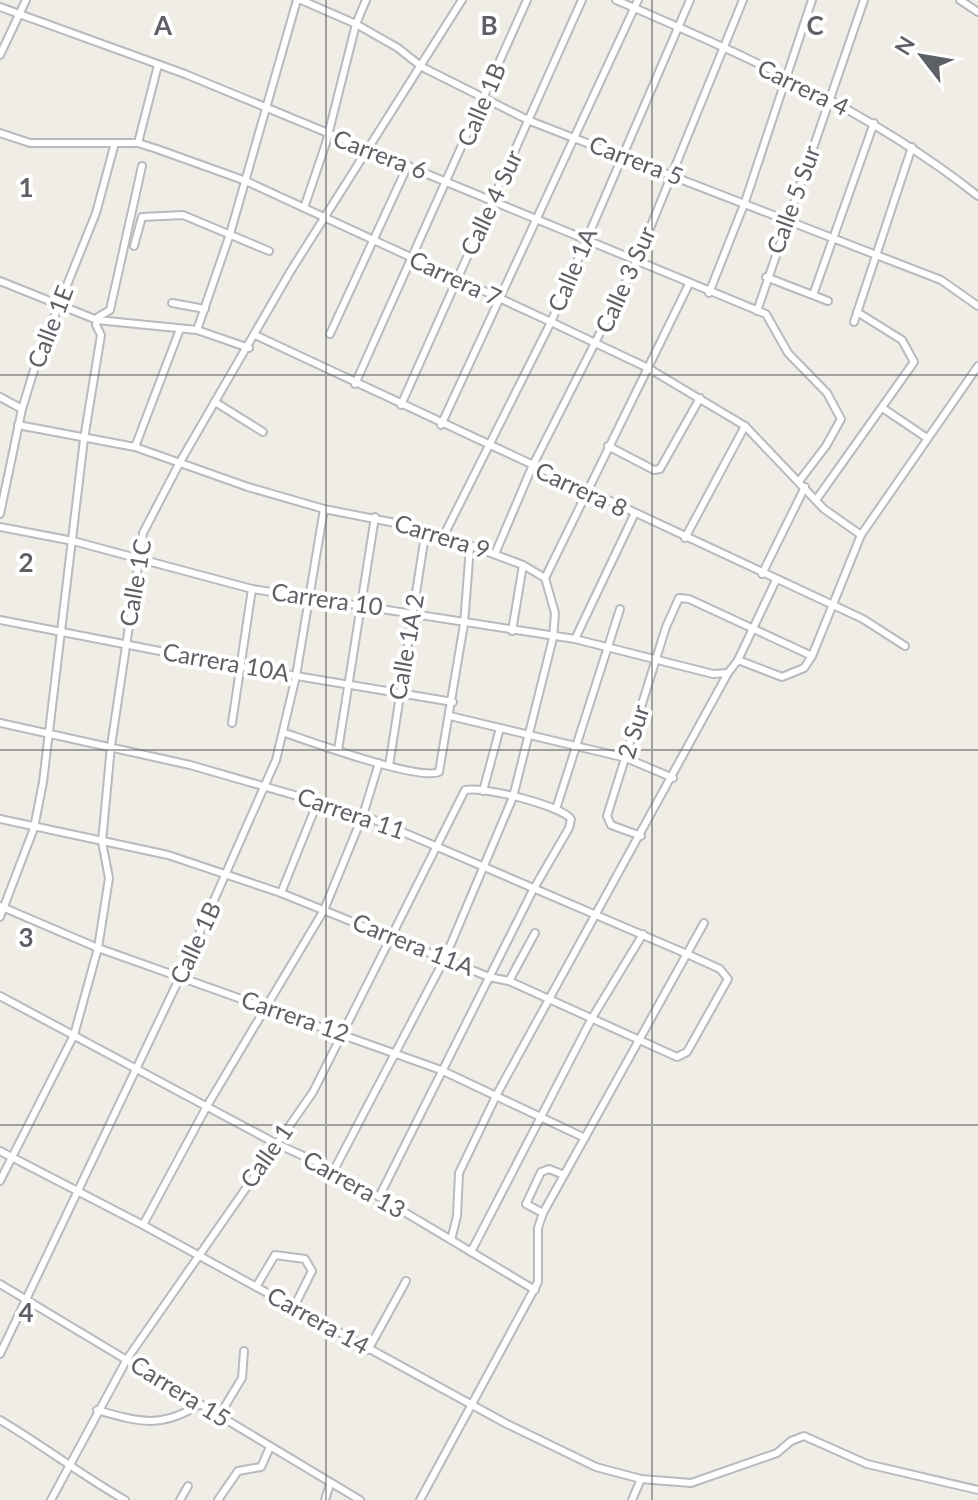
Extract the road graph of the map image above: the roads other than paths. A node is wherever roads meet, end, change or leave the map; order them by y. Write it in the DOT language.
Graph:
graph roads {
  1 [pos="26,0"];
  2 [pos="299,0"];
  3 [pos="366,0"];
  4 [pos="462,0"];
  5 [pos="527,0"];
  6 [pos="582,0"];
  7 [pos="616,0"];
  8 [pos="638,0"];
  9 [pos="690,0"];
  10 [pos="743,0"];
  11 [pos="812,0"];
  12 [pos="864,0"];
  13 [pos="960,0"];
  14 [pos="0,7"];
  15 [pos="634,8"];
  16 [pos="978,12"];
  17 [pos="20,15"];
  18 [pos="356,24"];
  19 [pos="679,26"];
  20 [pos="721,47"];
  21 [pos="0,55"];
  22 [pos="158,65"];
  23 [pos="422,67"];
  24 [pos="786,79"];
  25 [pos="484,99"];
  26 [pos="829,99"];
  27 [pos="267,110"];
  28 [pos="530,121"];
  29 [pos="874,123"];
  30 [pos="0,133"];
  31 [pos="328,135"];
  32 [pos="575,138"];
  33 [pos="115,143"];
  34 [pos="142,144"];
  35 [pos="912,147"];
  36 [pos="366,148"];
  37 [pos="622,157"];
  38 [pos="408,165"];
  39 [pos="142,166"];
  40 [pos="669,174"];
  41 [pos="246,181"];
  42 [pos="449,182"];
  43 [pos="978,196"];
  44 [pos="491,201"];
  45 [pos="745,202"];
  46 [pos="304,208"];
  47 [pos="326,218"];
  48 [pos="536,220"];
  49 [pos="789,220"];
  50 [pos="230,234"];
  51 [pos="834,238"];
  52 [pos="585,239"];
  53 [pos="375,242"];
  54 [pos="134,246"];
  55 [pos="269,251"];
  56 [pos="876,254"];
  57 [pos="413,259"];
  58 [pos="637,260"];
  59 [pos="766,277"];
  60 [pos="456,280"];
  61 [pos="0,281"];
  62 [pos="689,284"];
  63 [pos="709,293"];
  64 [pos="813,295"];
  65 [pos="501,301"];
  66 [pos="828,301"];
  67 [pos="172,303"];
  68 [pos="57,306"];
  69 [pos="978,306"];
  70 [pos="205,309"];
  71 [pos="757,311"];
  72 [pos="857,312"];
  73 [pos="99,320"];
  74 [pos="551,322"];
  75 [pos="854,322"];
  76 [pos="180,329"];
  77 [pos="197,330"];
  78 [pos="330,334"];
  79 [pos="255,335"];
  80 [pos="597,344"];
  81 [pos="249,348"];
  82 [pos="978,366"];
  83 [pos="648,368"];
  84 [pos="355,384"];
  85 [pos="0,397"];
  86 [pos="700,398"];
  87 [pos="215,402"];
  88 [pos="401,405"];
  89 [pos="22,409"];
  90 [pos="884,409"];
  91 [pos="18,425"];
  92 [pos="441,425"];
  93 [pos="745,426"];
  94 [pos="263,432"];
  95 [pos="927,438"];
  96 [pos="84,439"];
  97 [pos="608,446"];
  98 [pos="135,447"];
  99 [pos="491,447"];
  100 [pos="180,462"];
  101 [pos="532,467"];
  102 [pos="800,480"];
  103 [pos="805,487"];
  104 [pos="585,492"];
  105 [pos="816,500"];
  106 [pos="324,509"];
  107 [pos="0,514"];
  108 [pos="634,515"];
  109 [pos="375,517"];
  110 [pos="0,527"];
  111 [pos="426,529"];
  112 [pos="444,535"];
  113 [pos="861,535"];
  114 [pos="685,538"];
  115 [pos="73,541"];
  116 [pos="470,547"];
  117 [pos="495,554"];
  118 [pos="137,558"];
  119 [pos="523,565"];
  120 [pos="762,574"];
  121 [pos="545,578"];
  122 [pos="776,580"];
  123 [pos="252,589"];
  124 [pos="310,596"];
  125 [pos="364,604"];
  126 [pos="833,607"];
  127 [pos="620,609"];
  128 [pos="415,613"];
  129 [pos="0,620"];
  130 [pos="464,624"];
  131 [pos="755,628"];
  132 [pos="512,631"];
  133 [pos="60,633"];
  134 [pos="553,638"];
  135 [pos="575,639"];
  136 [pos="125,645"];
  137 [pos="608,646"];
  138 [pos="905,646"];
  139 [pos="812,656"];
  140 [pos="657,658"];
  141 [pos="738,660"];
  142 [pos="242,667"];
  143 [pos="728,673"];
  144 [pos="296,676"];
  145 [pos="351,686"];
  146 [pos="399,694"];
  147 [pos="453,702"];
  148 [pos="450,716"];
  149 [pos="0,723"];
  150 [pos="232,723"];
  151 [pos="500,728"];
  152 [pos="285,733"];
  153 [pos="528,735"];
  154 [pos="48,736"];
  155 [pos="111,746"];
  156 [pos="578,748"];
  157 [pos="338,750"];
  158 [pos="626,758"];
  159 [pos="379,763"];
  160 [pos="389,766"];
  161 [pos="673,778"];
  162 [pos="266,787"];
  163 [pos="483,791"];
  164 [pos="513,797"];
  165 [pos="318,801"];
  166 [pos="556,809"];
  167 [pos="363,815"];
  168 [pos="0,819"];
  169 [pos="34,828"];
  170 [pos="641,836"];
  171 [pos="102,842"];
  172 [pos="438,846"];
  173 [pos="481,868"];
  174 [pos="228,875"];
  175 [pos="533,890"];
  176 [pos="281,893"];
  177 [pos="2,907"];
  178 [pos="324,910"];
  179 [pos="595,915"];
  180 [pos="0,917"];
  181 [pos="704,923"];
  182 [pos="535,933"];
  183 [pos="643,934"];
  184 [pos="389,935"];
  185 [pos="98,948"];
  186 [pos="687,954"];
  187 [pos="445,958"];
  188 [pos="180,977"];
  189 [pos="489,977"];
  190 [pos="509,981"];
  191 [pos="0,996"];
  192 [pos="547,999"];
  193 [pos="268,1009"];
  194 [pos="592,1018"];
  195 [pos="74,1035"];
  196 [pos="343,1035"];
  197 [pos="638,1038"];
  198 [pos="394,1052"];
  199 [pos="135,1068"];
  200 [pos="441,1070"];
  201 [pos="497,1094"];
  202 [pos="207,1106"];
  203 [pos="541,1115"];
  204 [pos="585,1138"];
  205 [pos="275,1143"];
  206 [pos="0,1151"];
  207 [pos="13,1158"];
  208 [pos="334,1170"];
  209 [pos="564,1175"];
  210 [pos="0,1181"];
  211 [pos="76,1191"];
  212 [pos="379,1197"];
  213 [pos="543,1213"];
  214 [pos="143,1225"];
  215 [pos="451,1240"];
  216 [pos="471,1252"];
  217 [pos="199,1257"];
  218 [pos="406,1281"];
  219 [pos="0,1284"];
  220 [pos="256,1287"];
  221 [pos="535,1290"];
  222 [pos="26,1301"];
  223 [pos="294,1307"];
  224 [pos="368,1350"];
  225 [pos="244,1351"];
  226 [pos="0,1354"];
  227 [pos="127,1359"];
  228 [pos="200,1404"];
  229 [pos="471,1404"];
  230 [pos="97,1410"];
  231 [pos="219,1416"];
  232 [pos="0,1420"];
  233 [pos="270,1447"];
  234 [pos="69,1468"];
  235 [pos="641,1479"];
  236 [pos="330,1484"];
  237 [pos="188,1486"];
  238 [pos="978,1490"];
  239 [pos="421,1498"];
  240 [pos="51,1500"];
  241 [pos="125,1500"];
  242 [pos="180,1500"];
  243 [pos="218,1500"];
  244 [pos="325,1500"];
  245 [pos="360,1500"];
  246 [pos="430,1500"];
  247 [pos="632,1500"];
  1 -- 17 [label="street"];
  2 -- 18 [label="street, Carrera 5"];
  2 -- 27 [label="street"];
  3 -- 18 [label="street"];
  4 -- 23 [label="street, Calle 1C"];
  5 -- 25 [label="street, Calle 1B"];
  6 -- 28 [label="street, Calle 4 Sur"];
  7 -- 15 [label="street, Carrera 4"];
  8 -- 15 [label="street"];
  9 -- 19 [label="street, Calle 1A"];
  10 -- 20 [label="street, Calle 3 Sur"];
  11 -- 24 [label="street"];
  12 -- 26 [label="street, Calle 5 Sur"];
  13 -- 16 [label="street"];
  14 -- 17 [label="street, Carrera 6"];
  15 -- 19 [label="street, Carrera 4"];
  15 -- 32 [label="street"];
  17 -- 21 [label="street"];
  17 -- 22 [label="street, Carrera 6"];
  18 -- 23 [label="street, Carrera 5"];
  18 -- 31 [label="street"];
  19 -- 20 [label="street, Carrera 4"];
  19 -- 37 [label="street, Calle 1A"];
  20 -- 24 [label="street, Carrera 4"];
  20 -- 40 [label="street, Calle 3 Sur"];
  22 -- 27 [label="street, Carrera 6"];
  22 -- 34 [label="street"];
  23 -- 25 [label="street, Carrera 5"];
  23 -- 36 [label="street, Calle 1C"];
  24 -- 26 [label="street, Carrera 4"];
  24 -- 45 [label="street"];
  25 -- 28 [label="street, Carrera 5"];
  25 -- 42 [label="street, Calle 1B"];
  26 -- 29 [label="street, Carrera 4"];
  26 -- 49 [label="street, Calle 5 Sur"];
  27 -- 31 [label="street, Carrera 6"];
  27 -- 41 [label="street"];
  28 -- 32 [label="street, Carrera 5"];
  28 -- 44 [label="street, Calle 4 Sur"];
  29 -- 35 [label="street, Carrera 4"];
  29 -- 51 [label="street"];
  30 -- 33 [label="street, Carrera 7"];
  31 -- 36 [label="street, Carrera 6"];
  31 -- 46 [label="street"];
  32 -- 37 [label="street, Carrera 5"];
  32 -- 48 [label="street"];
  33 -- 34 [label="street, Carrera 7"];
  33 -- 68 [label="street, Calle 1E"];
  34 -- 41 [label="street, Carrera 7"];
  35 -- 43 [label="street, Carrera 4"];
  35 -- 56 [label="street"];
  36 -- 38 [label="street, Carrera 6"];
  36 -- 47 [label="street, Calle 1C"];
  37 -- 40 [label="street, Carrera 5"];
  37 -- 52 [label="street, Calle 1A"];
  38 -- 42 [label="street, Carrera 6"];
  38 -- 53 [label="street"];
  39 -- 73 [label="street"];
  40 -- 45 [label="street, Carrera 5"];
  40 -- 58 [label="street, Calle 3 Sur"];
  41 -- 46 [label="street, Carrera 7"];
  41 -- 50 [label="street"];
  42 -- 44 [label="street, Carrera 6"];
  42 -- 57 [label="street, Calle 1B"];
  44 -- 48 [label="street, Carrera 6"];
  44 -- 60 [label="street, Calle 4 Sur"];
  45 -- 49 [label="street, Carrera 5"];
  45 -- 63 [label="street"];
  46 -- 47 [label="street, Carrera 7"];
  47 -- 53 [label="street, Carrera 7"];
  47 -- 79 [label="street, Calle 1C"];
  48 -- 52 [label="street, Carrera 6"];
  48 -- 65 [label="street"];
  49 -- 51 [label="street, Carrera 5"];
  49 -- 59 [label="street, Calle 5 Sur"];
  50 -- 54 [label="street"];
  50 -- 55 [label="street"];
  50 -- 70 [label="street"];
  51 -- 56 [label="street, Carrera 5"];
  51 -- 64 [label="street"];
  52 -- 58 [label="street, Carrera 6"];
  52 -- 74 [label="street, Calle 1A"];
  53 -- 57 [label="street, Carrera 7"];
  53 -- 78 [label="street"];
  56 -- 69 [label="street, Carrera 5"];
  56 -- 72 [label="street"];
  57 -- 60 [label="street, Carrera 7"];
  57 -- 84 [label="street, Calle 1B"];
  58 -- 62 [label="street, Carrera 6"];
  58 -- 80 [label="street, Calle 3 Sur"];
  59 -- 64 [label="street"];
  59 -- 71 [label="street, Calle 5 Sur"];
  60 -- 65 [label="street, Carrera 7"];
  60 -- 88 [label="street, Calle 4 Sur"];
  61 -- 68 [label="street"];
  62 -- 63 [label="street, Carrera 6"];
  62 -- 83 [label="street"];
  63 -- 71 [label="street, Carrera 6"];
  64 -- 66 [label="street"];
  65 -- 74 [label="street, Carrera 7"];
  65 -- 92 [label="street"];
  67 -- 70 [label="street"];
  68 -- 73 [label="street"];
  68 -- 89 [label="street, Calle 1E"];
  70 -- 77 [label="street"];
  71 -- 102 [label="street"];
  72 -- 75 [label="street"];
  72 -- 90 [label="street"];
  73 -- 76 [label="street"];
  73 -- 96 [label="street"];
  74 -- 80 [label="street, Carrera 7"];
  74 -- 99 [label="street, Calle 1A"];
  76 -- 77 [label="street"];
  76 -- 98 [label="street"];
  77 -- 81 [label="street"];
  79 -- 81 [label="street, Calle 1C"];
  79 -- 84 [label="street, Carrera 8"];
  80 -- 83 [label="street, Carrera 7"];
  80 -- 101 [label="street, Calle 3 Sur"];
  81 -- 87 [label="street, Calle 1C"];
  82 -- 95 [label="street"];
  83 -- 86 [label="street, Carrera 7"];
  83 -- 97 [label="street"];
  84 -- 88 [label="street, Carrera 8"];
  85 -- 89 [label="street"];
  86 -- 93 [label="street, Carrera 7"];
  86 -- 97 [label="street"];
  87 -- 94 [label="street"];
  87 -- 100 [label="street, Calle 1C"];
  88 -- 92 [label="street, Carrera 8"];
  89 -- 91 [label="street, Calle 1E"];
  90 -- 95 [label="street"];
  90 -- 105 [label="street"];
  91 -- 96 [label="street, Carrera 9"];
  91 -- 107 [label="street, Calle 1E"];
  92 -- 99 [label="street, Carrera 8"];
  93 -- 102 [label="street, Carrera 7"];
  93 -- 114 [label="street"];
  95 -- 113 [label="street"];
  96 -- 98 [label="street, Carrera 9"];
  96 -- 115 [label="street"];
  97 -- 104 [label="street"];
  98 -- 100 [label="street, Carrera 9"];
  99 -- 101 [label="street, Carrera 8"];
  99 -- 112 [label="street, Calle 1A"];
  100 -- 106 [label="street, Carrera 9"];
  100 -- 118 [label="street, Calle 1C"];
  101 -- 104 [label="street, Carrera 8"];
  101 -- 117 [label="street, Calle 3 Sur"];
  102 -- 103 [label="street, Carrera 7"];
  103 -- 105 [label="street, Carrera 7"];
  103 -- 120 [label="street"];
  104 -- 108 [label="street, Carrera 8"];
  104 -- 121 [label="street"];
  105 -- 113 [label="street, Carrera 7"];
  106 -- 109 [label="street, Carrera 9"];
  106 -- 124 [label="street, Calle 1B"];
  108 -- 114 [label="street, Carrera 8"];
  108 -- 135 [label="street"];
  109 -- 111 [label="street, Carrera 9"];
  109 -- 125 [label="street"];
  110 -- 115 [label="street, Carrera 10"];
  111 -- 112 [label="street, Carrera 9"];
  111 -- 128 [label="street, Calle 1A 2"];
  112 -- 116 [label="street, Carrera 9"];
  113 -- 126 [label="street"];
  114 -- 120 [label="street, Carrera 8"];
  115 -- 118 [label="street, Carrera 10"];
  115 -- 133 [label="street"];
  116 -- 117 [label="street, Carrera 9"];
  116 -- 130 [label="street"];
  117 -- 119 [label="street, Carrera 9"];
  118 -- 123 [label="street, Carrera 10"];
  118 -- 136 [label="street, Calle 1C"];
  119 -- 121 [label="street, Carrera 9"];
  119 -- 132 [label="street"];
  120 -- 122 [label="street, Carrera 8"];
  121 -- 134 [label="street"];
  122 -- 126 [label="street, Carrera 8"];
  122 -- 131 [label="street"];
  123 -- 124 [label="street, Carrera 10"];
  123 -- 142 [label="street"];
  124 -- 125 [label="street, Carrera 10"];
  124 -- 144 [label="street, Calle 1B"];
  125 -- 128 [label="street, Carrera 10"];
  125 -- 145 [label="street"];
  126 -- 138 [label="street, Carrera 8"];
  126 -- 139 [label="street"];
  127 -- 137 [label="street"];
  128 -- 130 [label="street, Carrera 10"];
  128 -- 146 [label="street, Calle 1A 2"];
  129 -- 133 [label="street, Carrera 10A"];
  130 -- 132 [label="street, Carrera 10"];
  130 -- 147 [label="street"];
  131 -- 139 [label="street"];
  131 -- 140 [label="street, 2 Sur"];
  131 -- 141 [label="street"];
  132 -- 134 [label="street, Carrera 10"];
  133 -- 136 [label="street, Carrera 10A"];
  133 -- 154 [label="street"];
  134 -- 135 [label="street, Carrera 10"];
  134 -- 153 [label="street"];
  135 -- 137 [label="street, Carrera 10"];
  136 -- 142 [label="street, Carrera 10A"];
  136 -- 155 [label="street, Calle 1C"];
  137 -- 140 [label="street, Carrera 10"];
  137 -- 156 [label="street"];
  139 -- 141 [label="street"];
  140 -- 143 [label="street, Carrera 10"];
  140 -- 158 [label="street, 2 Sur"];
  141 -- 143 [label="street"];
  142 -- 144 [label="street, Carrera 10A"];
  142 -- 150 [label="street"];
  143 -- 161 [label="street"];
  144 -- 145 [label="street, Carrera 10A"];
  144 -- 152 [label="street, Calle 1B"];
  145 -- 146 [label="street, Carrera 10A"];
  145 -- 157 [label="street"];
  146 -- 147 [label="street, Carrera 10A"];
  146 -- 160 [label="street, Calle 1A 2"];
  147 -- 148 [label="street"];
  148 -- 151 [label="street"];
  148 -- 160 [label="street"];
  149 -- 154 [label="street, Carrera 11"];
  151 -- 153 [label="street"];
  151 -- 163 [label="street"];
  152 -- 157 [label="street"];
  152 -- 162 [label="street, Calle 1B"];
  153 -- 156 [label="street"];
  153 -- 164 [label="street"];
  154 -- 155 [label="street, Carrera 11"];
  154 -- 169 [label="street"];
  155 -- 162 [label="street, Carrera 11"];
  155 -- 171 [label="street, Calle 1C"];
  156 -- 158 [label="street"];
  156 -- 166 [label="street"];
  157 -- 159 [label="street"];
  158 -- 161 [label="street"];
  158 -- 170 [label="street, 2 Sur"];
  159 -- 160 [label="street"];
  159 -- 167 [label="street"];
  161 -- 170 [label="street"];
  162 -- 165 [label="street, Carrera 11"];
  162 -- 174 [label="street, Calle 1B"];
  163 -- 164 [label="street"];
  163 -- 172 [label="street, Calle 1"];
  164 -- 166 [label="street"];
  164 -- 173 [label="street"];
  165 -- 167 [label="street, Carrera 11"];
  165 -- 176 [label="street"];
  166 -- 175 [label="street"];
  167 -- 172 [label="street, Carrera 11"];
  167 -- 178 [label="street"];
  168 -- 169 [label="street, Carrera 11A"];
  169 -- 171 [label="street, Carrera 11A"];
  169 -- 177 [label="street"];
  170 -- 179 [label="street"];
  171 -- 174 [label="street, Carrera 11A"];
  171 -- 185 [label="street, Calle 1C"];
  172 -- 173 [label="street, Carrera 11"];
  172 -- 184 [label="street, Calle 1"];
  173 -- 175 [label="street, Carrera 11"];
  173 -- 187 [label="street"];
  174 -- 176 [label="street, Carrera 11A"];
  174 -- 188 [label="street, Calle 1B"];
  175 -- 179 [label="street, Carrera 11"];
  175 -- 189 [label="street"];
  176 -- 178 [label="street, Carrera 11A"];
  177 -- 180 [label="street"];
  177 -- 185 [label="street, Carrera 12"];
  178 -- 184 [label="street, Carrera 11A"];
  178 -- 193 [label="street"];
  179 -- 183 [label="street, Carrera 11"];
  179 -- 192 [label="street"];
  181 -- 186 [label="street"];
  182 -- 190 [label="street"];
  183 -- 186 [label="street, Carrera 11"];
  183 -- 194 [label="street"];
  184 -- 187 [label="street, Carrera 11A"];
  184 -- 196 [label="street, Calle 1"];
  185 -- 188 [label="street, Carrera 12"];
  185 -- 195 [label="street, Calle 1C"];
  186 -- 197 [label="street"];
  186 -- 197 [label="street, Carrera 11A"];
  187 -- 189 [label="street, Carrera 11A"];
  187 -- 198 [label="street"];
  188 -- 193 [label="street, Carrera 12"];
  188 -- 199 [label="street, Calle 1B"];
  189 -- 190 [label="street, Carrera 11A"];
  189 -- 200 [label="street"];
  190 -- 192 [label="street, Carrera 11A"];
  191 -- 195 [label="street, Carrera 13"];
  192 -- 194 [label="street, Carrera 11A"];
  192 -- 201 [label="street"];
  193 -- 196 [label="street, Carrera 12"];
  193 -- 202 [label="street"];
  194 -- 197 [label="street, Carrera 11A"];
  194 -- 203 [label="street"];
  195 -- 199 [label="street, Carrera 13"];
  195 -- 207 [label="street, Calle 1C"];
  196 -- 198 [label="street, Carrera 12"];
  196 -- 205 [label="street, Calle 1"];
  197 -- 204 [label="street"];
  198 -- 200 [label="street, Carrera 12"];
  198 -- 208 [label="street"];
  199 -- 202 [label="street, Carrera 13"];
  199 -- 211 [label="street, Calle 1B"];
  200 -- 201 [label="street, Carrera 12"];
  200 -- 212 [label="street"];
  201 -- 203 [label="street, Carrera 12"];
  201 -- 215 [label="street"];
  202 -- 205 [label="street, Carrera 13"];
  202 -- 214 [label="street"];
  203 -- 204 [label="street, Carrera 12"];
  203 -- 216 [label="street"];
  204 -- 209 [label="street"];
  205 -- 208 [label="street, Carrera 13"];
  205 -- 217 [label="street, Calle 1"];
  206 -- 207 [label="street, Carrera 14"];
  207 -- 210 [label="street, Calle 1C"];
  207 -- 211 [label="street, Carrera 14"];
  208 -- 212 [label="street, Carrera 13"];
  209 -- 213 [label="street"];
  209 -- 213 [label="street"];
  211 -- 214 [label="street, Carrera 14"];
  211 -- 222 [label="street, Calle 1B"];
  212 -- 215 [label="street, Carrera 13"];
  213 -- 221 [label="street"];
  214 -- 217 [label="street, Carrera 14"];
  215 -- 216 [label="street, Carrera 13"];
  216 -- 221 [label="street, Carrera 13"];
  217 -- 220 [label="street, Carrera 14"];
  217 -- 227 [label="street, Calle 1"];
  218 -- 224 [label="street"];
  219 -- 222 [label="street, Carrera 15"];
  220 -- 223 [label="street, Carrera 14"];
  220 -- 223 [label="street"];
  221 -- 229 [label="street"];
  222 -- 226 [label="street, Calle 1B"];
  222 -- 227 [label="street, Carrera 15"];
  223 -- 224 [label="street, Carrera 14"];
  224 -- 229 [label="street, Carrera 14"];
  225 -- 231 [label="street"];
  227 -- 228 [label="street, Carrera 15"];
  227 -- 230 [label="street, Calle 1"];
  228 -- 230 [label="street"];
  228 -- 231 [label="street, Carrera 15"];
  229 -- 235 [label="street, Carrera 14"];
  229 -- 239 [label="street"];
  230 -- 234 [label="street, Calle 1"];
  231 -- 233 [label="street, Carrera 15"];
  232 -- 234 [label="street"];
  233 -- 236 [label="street, Carrera 15"];
  233 -- 243 [label="street"];
  234 -- 240 [label="street, Calle 1"];
  234 -- 241 [label="street"];
  235 -- 238 [label="street, Carrera 14"];
  235 -- 247 [label="street"];
  236 -- 244 [label="street"];
  236 -- 245 [label="street, Carrera 15"];
  237 -- 242 [label="street"];
  239 -- 246 [label="street"];
}
